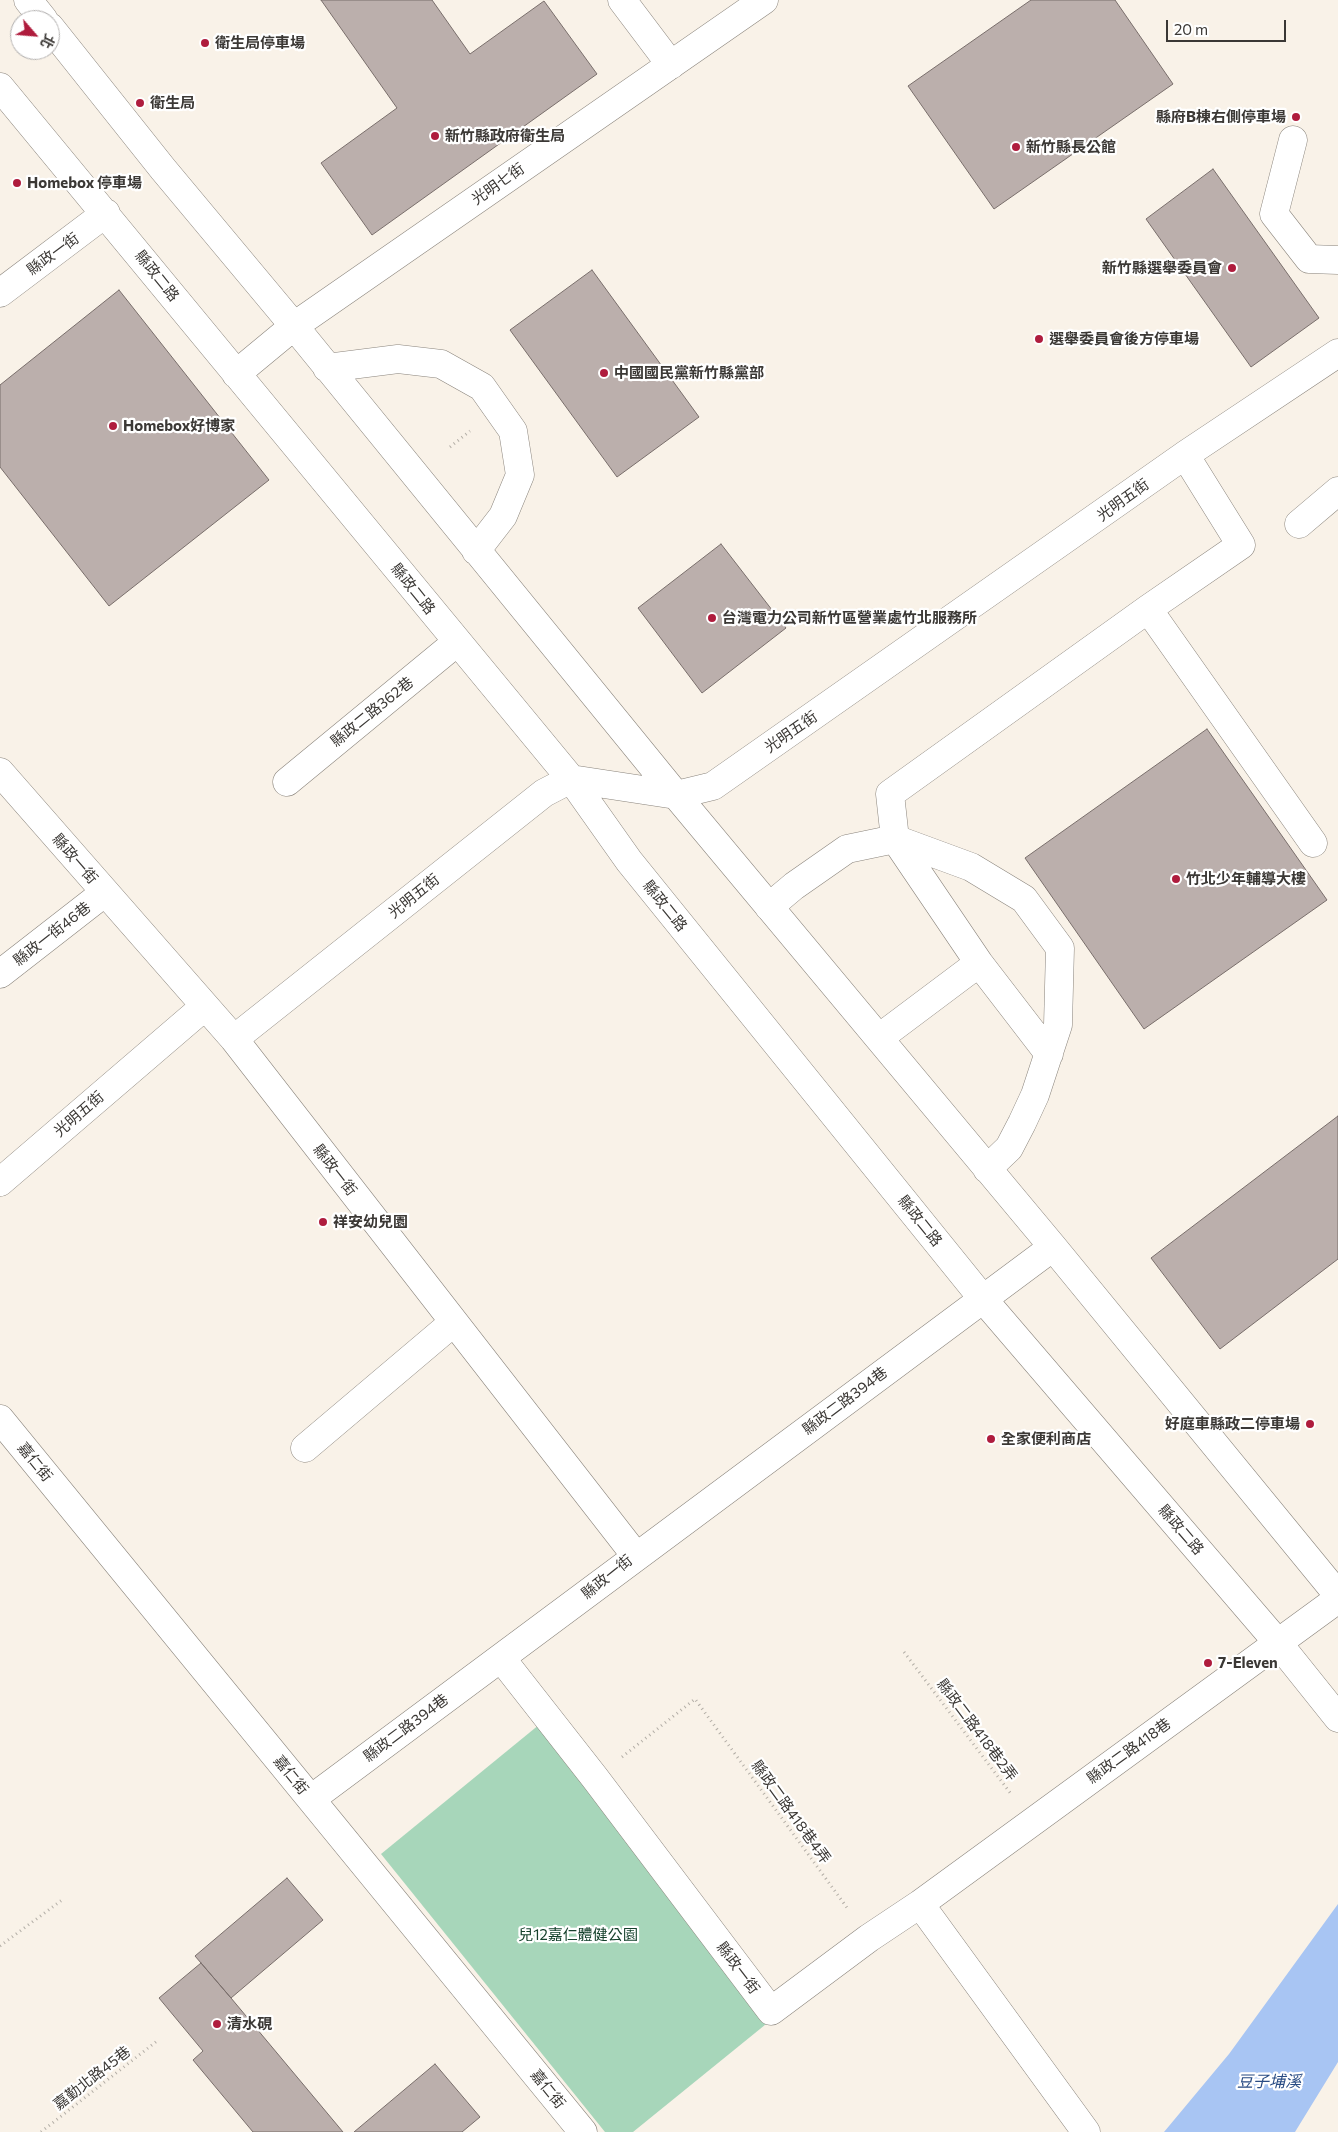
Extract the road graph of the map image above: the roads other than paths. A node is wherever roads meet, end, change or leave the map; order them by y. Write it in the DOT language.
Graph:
graph roads {
  1 [pos="28,0"];
  2 [pos="622,0"];
  3 [pos="764,0"];
  4 [pos="36,10"];
  5 [pos="60,41"];
  6 [pos="671,65"];
  7 [pos="0,87"];
  8 [pos="1293,140"];
  9 [pos="106,213"];
  10 [pos="1338,260"];
  11 [pos="0,293"];
  12 [pos="294,326"];
  13 [pos="1333,365"];
  14 [pos="328,368"];
  15 [pos="236,374"];
  16 [pos="1185,455"];
  17 [pos="1338,492"];
  18 [pos="1299,524"];
  19 [pos="476,551"];
  20 [pos="1148,608"];
  21 [pos="457,642"];
  22 [pos="0,772"];
  23 [pos="571,779"];
  24 [pos="287,782"];
  25 [pos="676,795"];
  26 [pos="895,839"];
  27 [pos="1314,843"];
  28 [pos="104,893"];
  29 [pos="770,907"];
  30 [pos="979,963"];
  31 [pos="0,974"];
  32 [pos="204,1007"];
  33 [pos="879,1038"];
  34 [pos="234,1039"];
  35 [pos="1049,1054"];
  36 [pos="987,1169"];
  37 [pos="0,1182"];
  38 [pos="1053,1247"];
  39 [pos="982,1299"];
  40 [pos="454,1322"];
  41 [pos="0,1418"];
  42 [pos="305,1448"];
  43 [pos="636,1556"];
  44 [pos="1338,1597"];
  45 [pos="1278,1643"];
  46 [pos="501,1658"];
  47 [pos="1338,1718"];
  48 [pos="311,1799"];
  49 [pos="920,1904"];
  50 [pos="583,2132"];
  51 [pos="1086,2132"];
  1 -- 4 [label="street"];
  2 -- 6 [label="street"];
  3 -- 6 [label="street, 光明七街"];
  5 -- 12 [label="street"];
  6 -- 12 [label="street, 光明七街"];
  7 -- 9 [label="street, 縣政二路"];
  8 -- 10 [label="street"];
  9 -- 11 [label="street, 縣政一街"];
  9 -- 15 [label="street, 縣政二路"];
  12 -- 14 [label="street"];
  12 -- 15 [label="street, 光明七街"];
  13 -- 16 [label="street, 光明五街"];
  14 -- 19 [label="street"];
  14 -- 19 [label="street"];
  15 -- 21 [label="street, 縣政二路"];
  16 -- 20 [label="street"];
  16 -- 25 [label="street, 光明五街"];
  17 -- 18 [label="street"];
  19 -- 25 [label="street"];
  20 -- 26 [label="street"];
  20 -- 27 [label="street"];
  21 -- 23 [label="street, 縣政二路"];
  21 -- 24 [label="street, 縣政二路362巷"];
  22 -- 28 [label="street, 縣政一街"];
  23 -- 25 [label="street, 光明五街"];
  23 -- 34 [label="street, 光明五街"];
  23 -- 39 [label="street, 縣政二路"];
  25 -- 29 [label="street"];
  26 -- 29 [label="street"];
  26 -- 30 [label="street"];
  26 -- 35 [label="street"];
  28 -- 31 [label="street, 縣政一街46巷"];
  28 -- 32 [label="street, 縣政一街"];
  29 -- 33 [label="street"];
  30 -- 33 [label="street"];
  30 -- 35 [label="street"];
  32 -- 34 [label="street, 縣政一街"];
  32 -- 37 [label="street, 光明五街"];
  33 -- 36 [label="street"];
  34 -- 40 [label="street, 縣政一街"];
  35 -- 36 [label="street"];
  36 -- 38 [label="street"];
  38 -- 39 [label="street, 縣政二路394巷"];
  38 -- 44 [label="street"];
  39 -- 43 [label="street, 縣政二路394巷"];
  39 -- 45 [label="street, 縣政二路"];
  40 -- 42 [label="street"];
  40 -- 43 [label="street, 縣政一街"];
  41 -- 48 [label="street, 嘉仁街"];
  43 -- 46 [label="street, 縣政一街"];
  44 -- 45 [label="street, 縣政二路418巷"];
  45 -- 47 [label="street, 縣政二路"];
  45 -- 49 [label="street, 縣政二路418巷"];
  46 -- 48 [label="street, 縣政二路394巷"];
  46 -- 49 [label="street, 縣政一街"];
  48 -- 50 [label="street, 嘉仁街"];
  49 -- 51 [label="street"];
}
